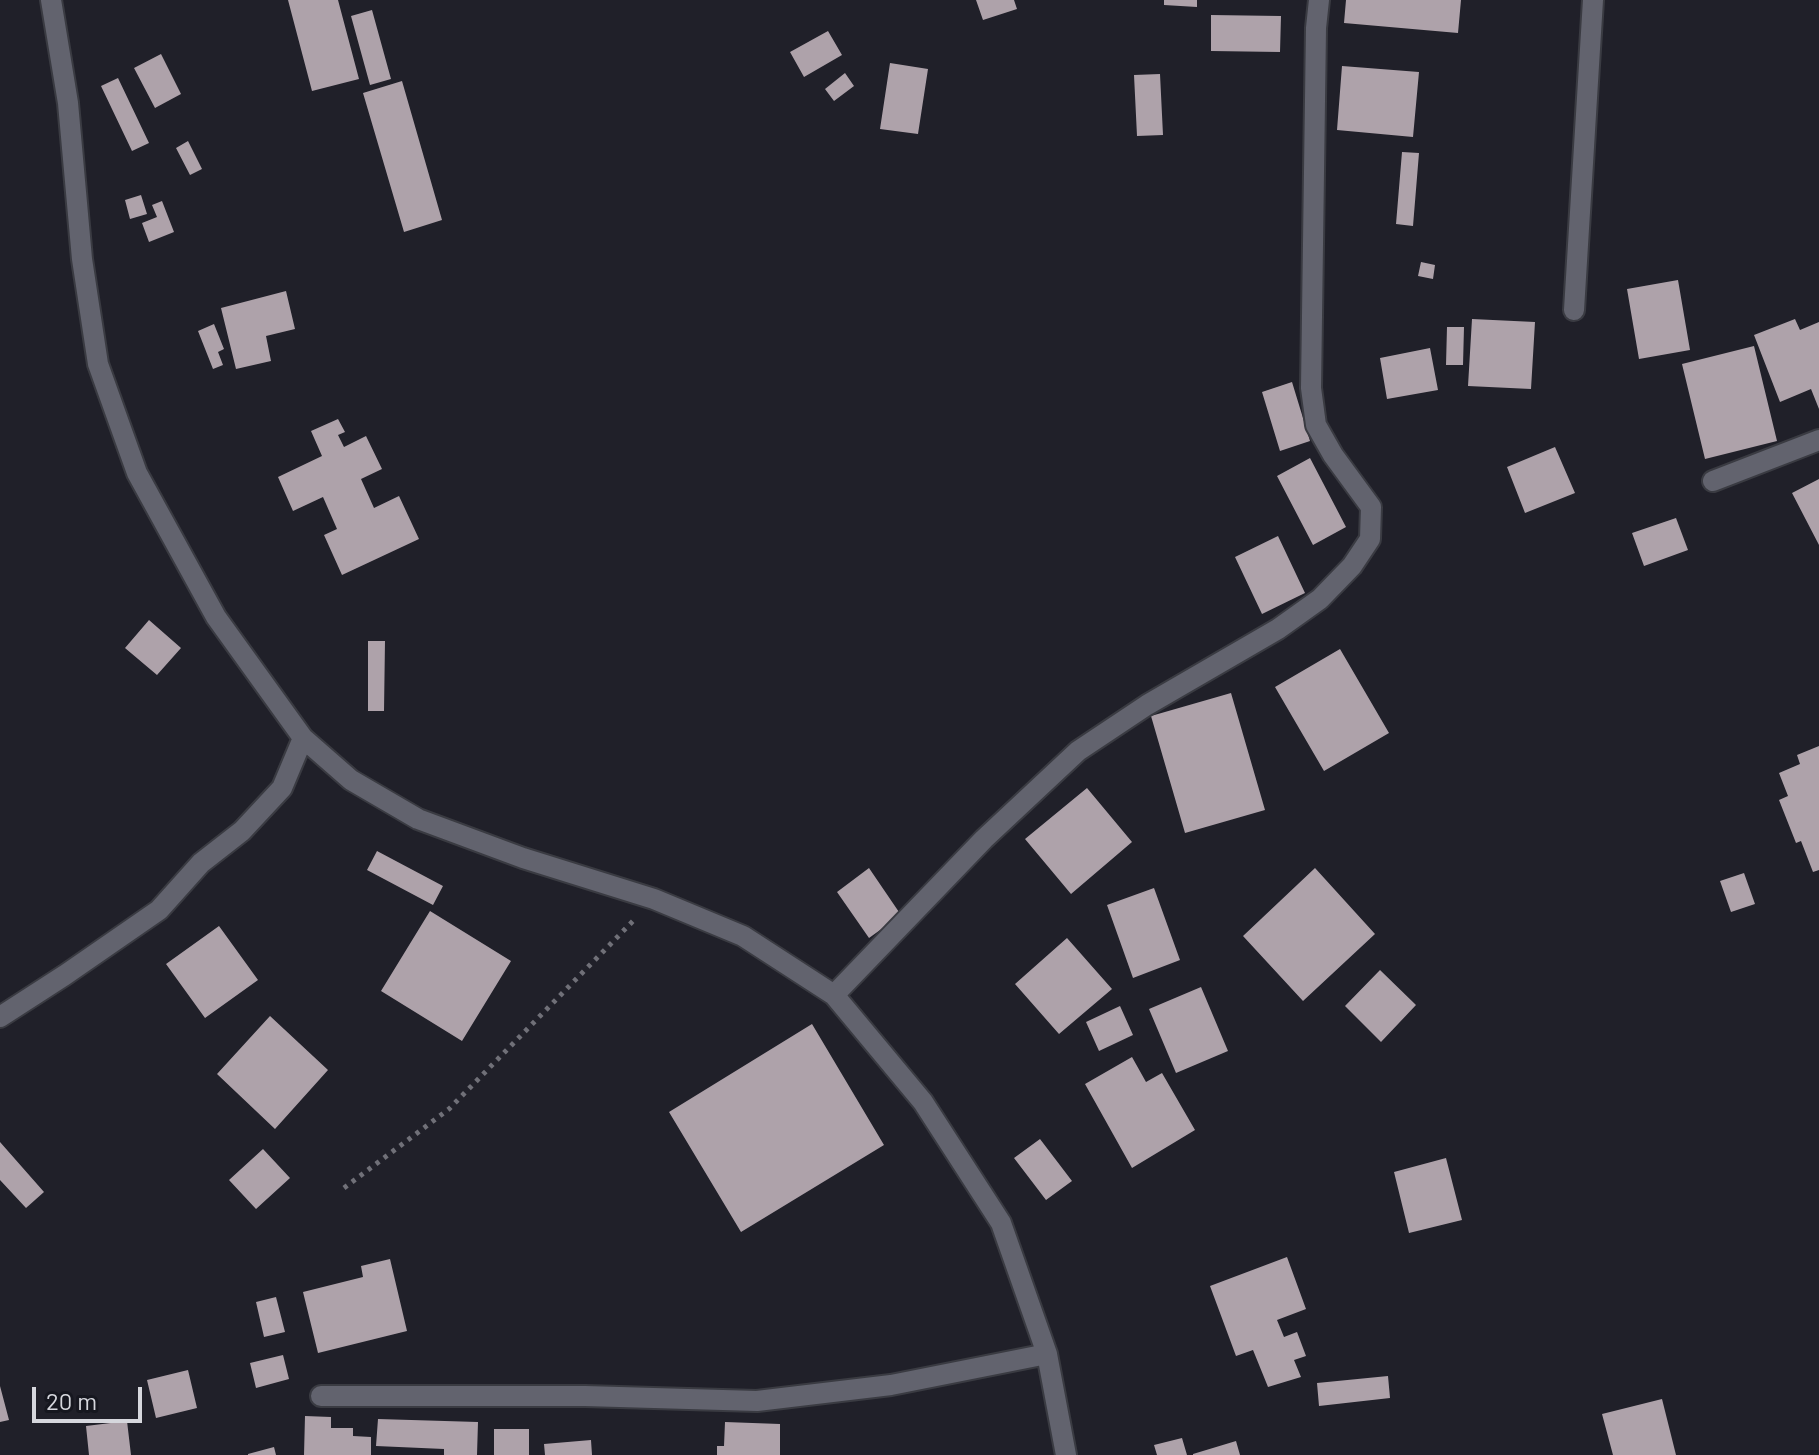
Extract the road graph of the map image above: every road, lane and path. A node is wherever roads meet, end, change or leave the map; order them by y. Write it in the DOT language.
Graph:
graph roads {
  1 [pos="51,0"];
  2 [pos="1319,0"];
  3 [pos="1593,0"];
  4 [pos="1574,310"];
  5 [pos="1819,440"];
  6 [pos="1713,481"];
  7 [pos="303,738"];
  8 [pos="654,899"];
  9 [pos="834,995"];
  10 [pos="0,1017"];
  11 [pos="344,1188"];
  12 [pos="1047,1354"];
  13 [pos="321,1396"];
  14 [pos="1066,1455"];
  1 -- 7 [label="street"];
  2 -- 9 [label="street"];
  3 -- 4 [label="street"];
  5 -- 6 [label="street"];
  7 -- 8 [label="street"];
  7 -- 10 [label="street"];
  8 -- 9 [label="street"];
  8 -- 11 [label="path"];
  9 -- 12 [label="street"];
  12 -- 13 [label="street"];
  12 -- 14 [label="street"];
}
